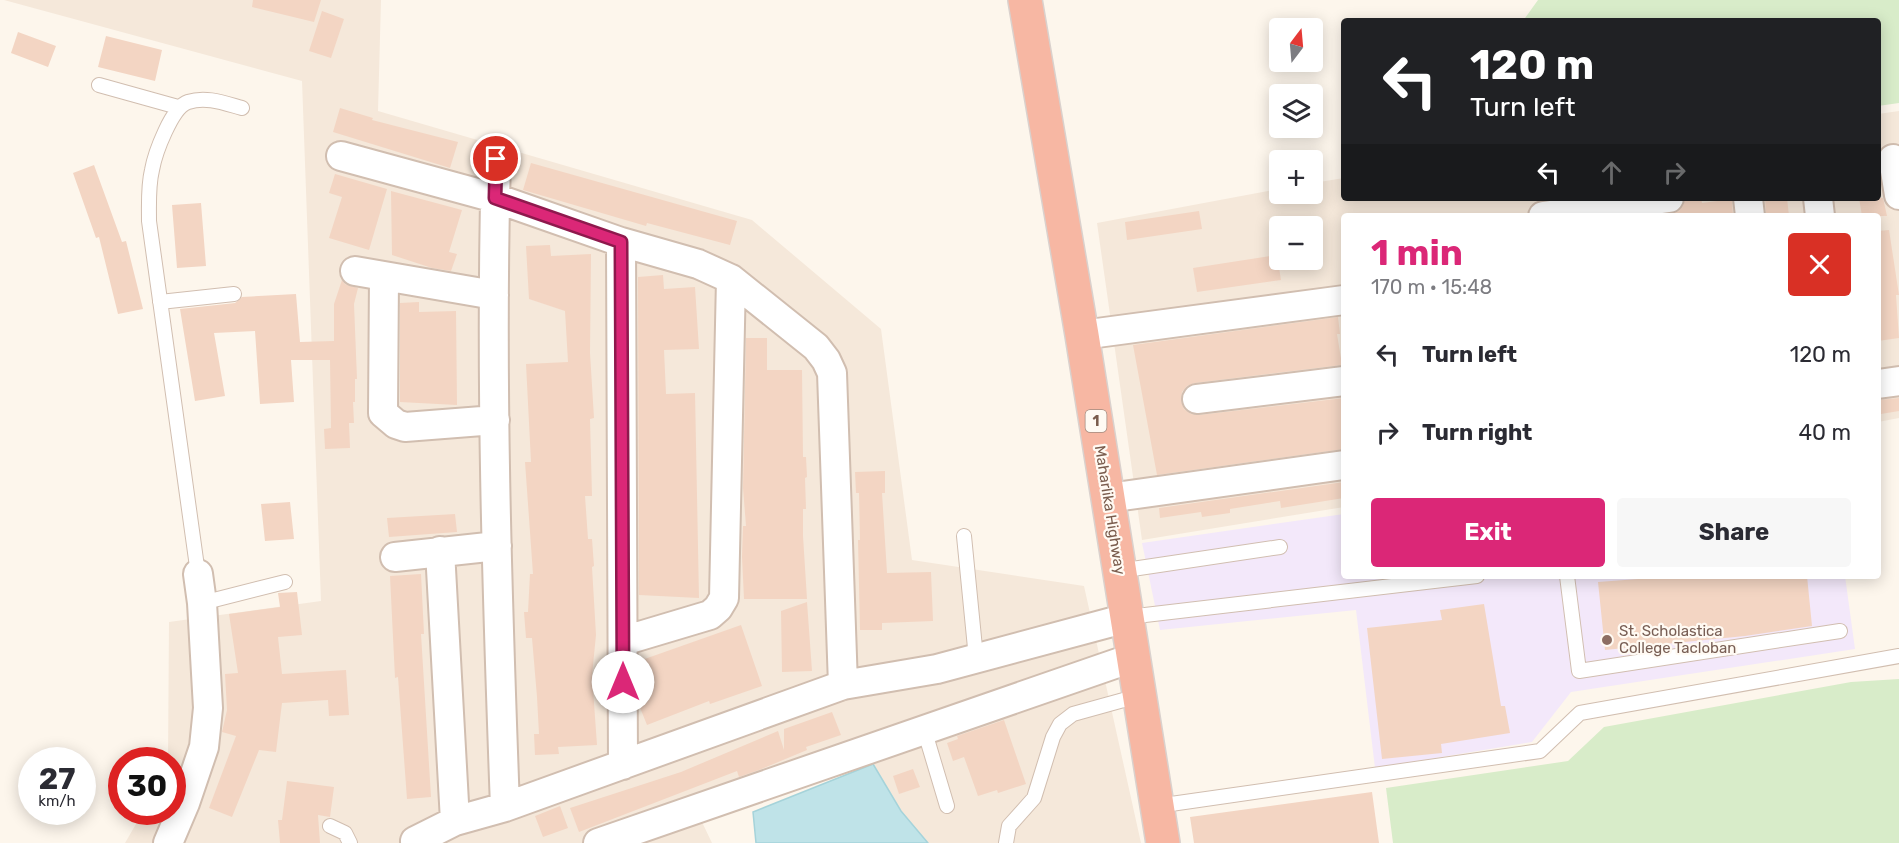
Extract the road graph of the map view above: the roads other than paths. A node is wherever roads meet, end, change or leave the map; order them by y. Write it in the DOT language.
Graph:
graph roads {
  1 [pos="1025,0"];
  2 [pos="99,85"];
  3 [pos="178,107"];
  4 [pos="242,108"];
  5 [pos="341,156"];
  6 [pos="496,159"];
  7 [pos="1890,160"];
  8 [pos="1899,195"];
  9 [pos="495,198"];
  10 [pos="1666,204"];
  11 [pos="1583,213"];
  12 [pos="621,242"];
  13 [pos="355,270"];
  14 [pos="384,277"];
  15 [pos="731,279"];
  16 [pos="234,294"];
  17 [pos="494,295"];
  18 [pos="1341,300"];
  19 [pos="160,302"];
  20 [pos="1082,335"];
  21 [pos="1341,381"];
  22 [pos="1899,381"];
  23 [pos="1881,384"];
  24 [pos="1197,399"];
  25 [pos="495,420"];
  26 [pos="1341,465"];
  27 [pos="1108,498"];
  28 [pos="964,536"];
  29 [pos="497,546"];
  30 [pos="1280,547"];
  31 [pos="440,551"];
  32 [pos="395,556"];
  33 [pos="1119,571"];
  34 [pos="198,574"];
  35 [pos="1452,579"];
  36 [pos="1567,579"];
  37 [pos="285,582"];
  38 [pos="202,603"];
  39 [pos="1127,618"];
  40 [pos="1840,631"];
  41 [pos="623,641"];
  42 [pos="1899,656"];
  43 [pos="976,658"];
  44 [pos="1132,658"];
  45 [pos="843,685"];
  46 [pos="1138,696"];
  47 [pos="924,729"];
  48 [pos="623,765"];
  49 [pos="947,806"];
  50 [pos="1157,806"];
  51 [pos="505,807"];
  52 [pos="455,821"];
  53 [pos="330,826"];
  54 [pos="415,841"];
  55 [pos="168,843"];
  56 [pos="350,843"];
  57 [pos="598,843"];
  58 [pos="1006,843"];
  59 [pos="1163,843"];
  1 -- 20 [label="highway, Maharlika Highway / 1"];
  2 -- 3 [label="lane"];
  3 -- 4 [label="lane"];
  3 -- 19 [label="lane"];
  5 -- 9 [label="street"];
  6 -- 9 [label="street"];
  7 -- 8 [label="street"];
  9 -- 12 [label="street"];
  9 -- 17 [label="street"];
  10 -- 11 [label="street"];
  12 -- 15 [label="street"];
  12 -- 41 [label="street"];
  13 -- 14 [label="street"];
  14 -- 17 [label="street"];
  14 -- 25 [label="street"];
  15 -- 41 [label="street"];
  15 -- 45 [label="street"];
  16 -- 19 [label="lane"];
  17 -- 25 [label="street"];
  18 -- 20 [label="street"];
  19 -- 34 [label="lane"];
  20 -- 27 [label="highway, Maharlika Highway / 1"];
  21 -- 24 [label="street"];
  22 -- 23 [label="street"];
  25 -- 29 [label="street"];
  26 -- 27 [label="street"];
  27 -- 33 [label="highway, Maharlika Highway / 1"];
  28 -- 43 [label="lane"];
  29 -- 31 [label="street"];
  29 -- 51 [label="street"];
  30 -- 33 [label="lane"];
  31 -- 32 [label="street"];
  31 -- 52 [label="street"];
  33 -- 39 [label="highway, Maharlika Highway / 1"];
  34 -- 38 [label="street"];
  35 -- 39 [label="lane"];
  36 -- 40 [label="lane"];
  37 -- 38 [label="lane"];
  38 -- 55 [label="street"];
  39 -- 43 [label="street"];
  39 -- 44 [label="highway, Maharlika Highway / 1"];
  41 -- 48 [label="street"];
  42 -- 50 [label="lane"];
  43 -- 45 [label="street"];
  44 -- 46 [label="highway, Maharlika Highway / 1"];
  44 -- 47 [label="street"];
  45 -- 48 [label="street"];
  46 -- 50 [label="highway, Maharlika Highway / 1"];
  46 -- 58 [label="lane"];
  47 -- 49 [label="lane"];
  47 -- 57 [label="street"];
  48 -- 51 [label="street"];
  50 -- 59 [label="highway, Maharlika Highway / 1"];
  51 -- 52 [label="street"];
  52 -- 54 [label="street"];
  53 -- 56 [label="lane"];
}
